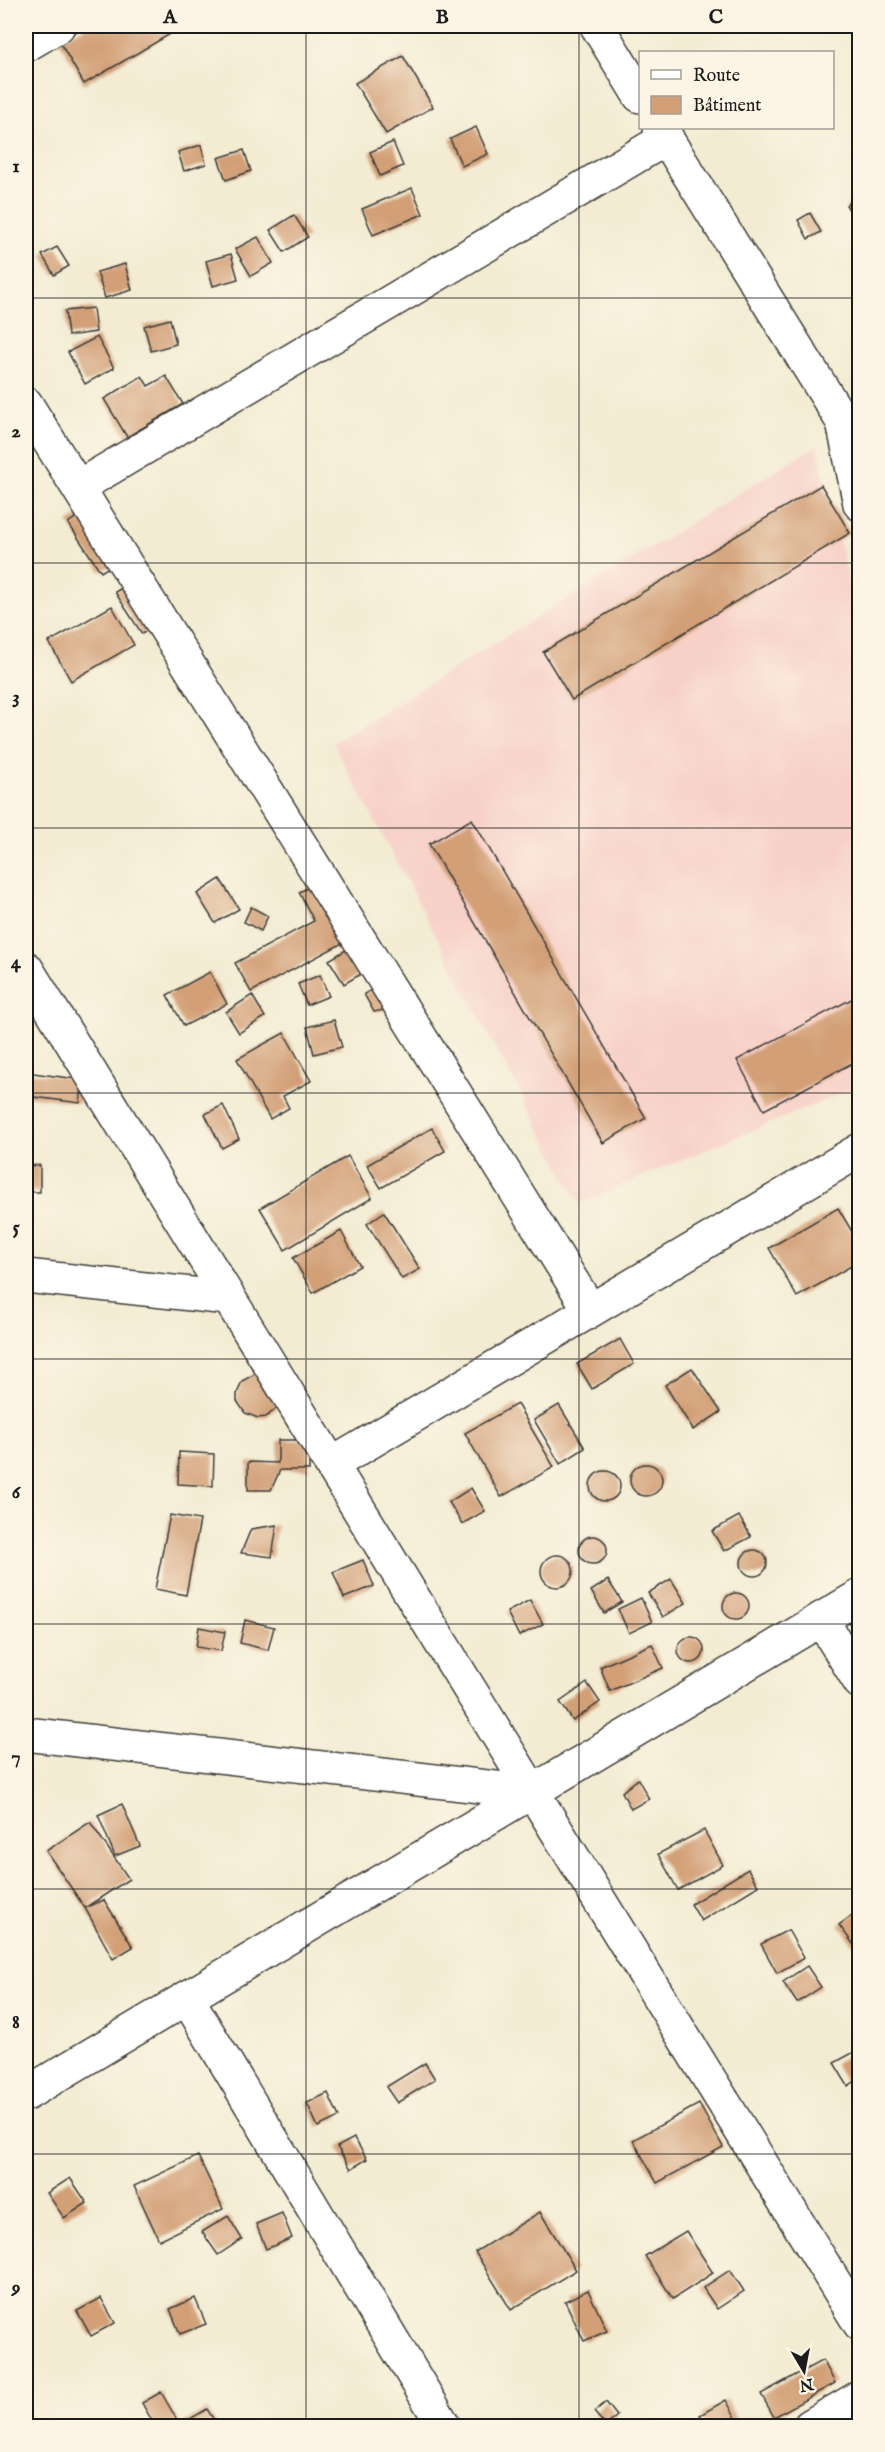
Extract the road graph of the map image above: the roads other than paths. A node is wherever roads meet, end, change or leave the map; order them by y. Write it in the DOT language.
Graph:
graph roads {
  1 [pos="58,26"];
  2 [pos="597,26"];
  3 [pos="26,45"];
  4 [pos="639,94"];
  5 [pos="663,133"];
  6 [pos="26,404"];
  7 [pos="78,487"];
  8 [pos="860,504"];
  9 [pos="26,968"];
  10 [pos="860,1150"];
  11 [pos="26,1276"];
  12 [pos="228,1298"];
  13 [pos="590,1310"];
  14 [pos="331,1465"];
  15 [pos="860,1596"];
  16 [pos="821,1619"];
  17 [pos="860,1682"];
  18 [pos="26,1734"];
  19 [pos="532,1792"];
  20 [pos="187,1998"];
  21 [pos="26,2094"];
  22 [pos="860,2324"];
  23 [pos="860,2397"];
  24 [pos="444,2427"];
  25 [pos="810,2427"];
  1 -- 3 [label="street"];
  2 -- 4 [label="street"];
  5 -- 7 [label="street"];
  5 -- 8 [label="street"];
  6 -- 7 [label="street"];
  7 -- 13 [label="street"];
  9 -- 12 [label="street"];
  10 -- 13 [label="street"];
  11 -- 12 [label="street"];
  12 -- 14 [label="street"];
  13 -- 14 [label="street"];
  14 -- 19 [label="street"];
  15 -- 16 [label="street"];
  16 -- 17 [label="street"];
  16 -- 19 [label="street"];
  18 -- 19 [label="street"];
  19 -- 20 [label="street"];
  19 -- 22 [label="street"];
  20 -- 21 [label="street"];
  20 -- 24 [label="street"];
  23 -- 25 [label="street"];
}
